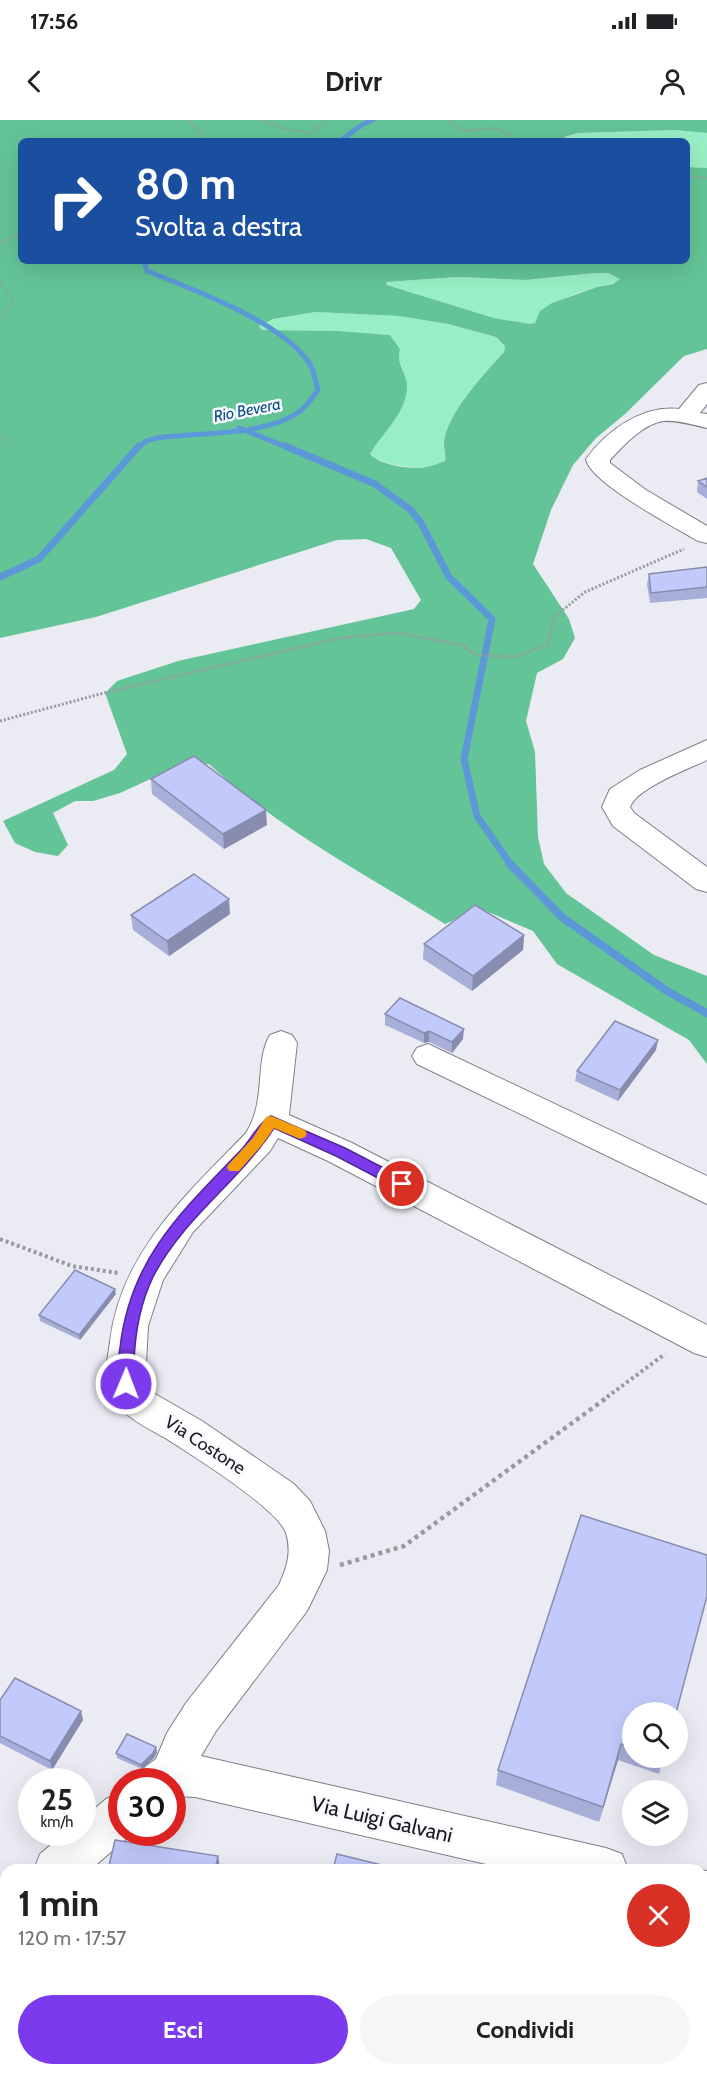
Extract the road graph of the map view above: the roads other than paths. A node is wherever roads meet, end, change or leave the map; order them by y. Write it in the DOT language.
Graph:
graph roads {
  1 [pos="707,390"];
  2 [pos="696,419"];
  3 [pos="707,536"];
  4 [pos="707,749"];
  5 [pos="707,882"];
  6 [pos="280,1043"];
  7 [pos="428,1056"];
  8 [pos="271,1121"];
  9 [pos="707,1191"];
  10 [pos="704,1340"];
  11 [pos="171,1768"];
  12 [pos="186,1777"];
  13 [pos="108,1826"];
  14 [pos="63,1864"];
  15 [pos="580,1864"];
  1 -- 2 [label="street"];
  2 -- 3 [label="street"];
  4 -- 5 [label="street"];
  6 -- 8 [label="street, Via Costone"];
  7 -- 9 [label="street"];
  8 -- 10 [label="street"];
  8 -- 11 [label="street, Via Costone"];
  12 -- 15 [label="street, Via Luigi Galvani"];
  13 -- 14 [label="street"];
}
